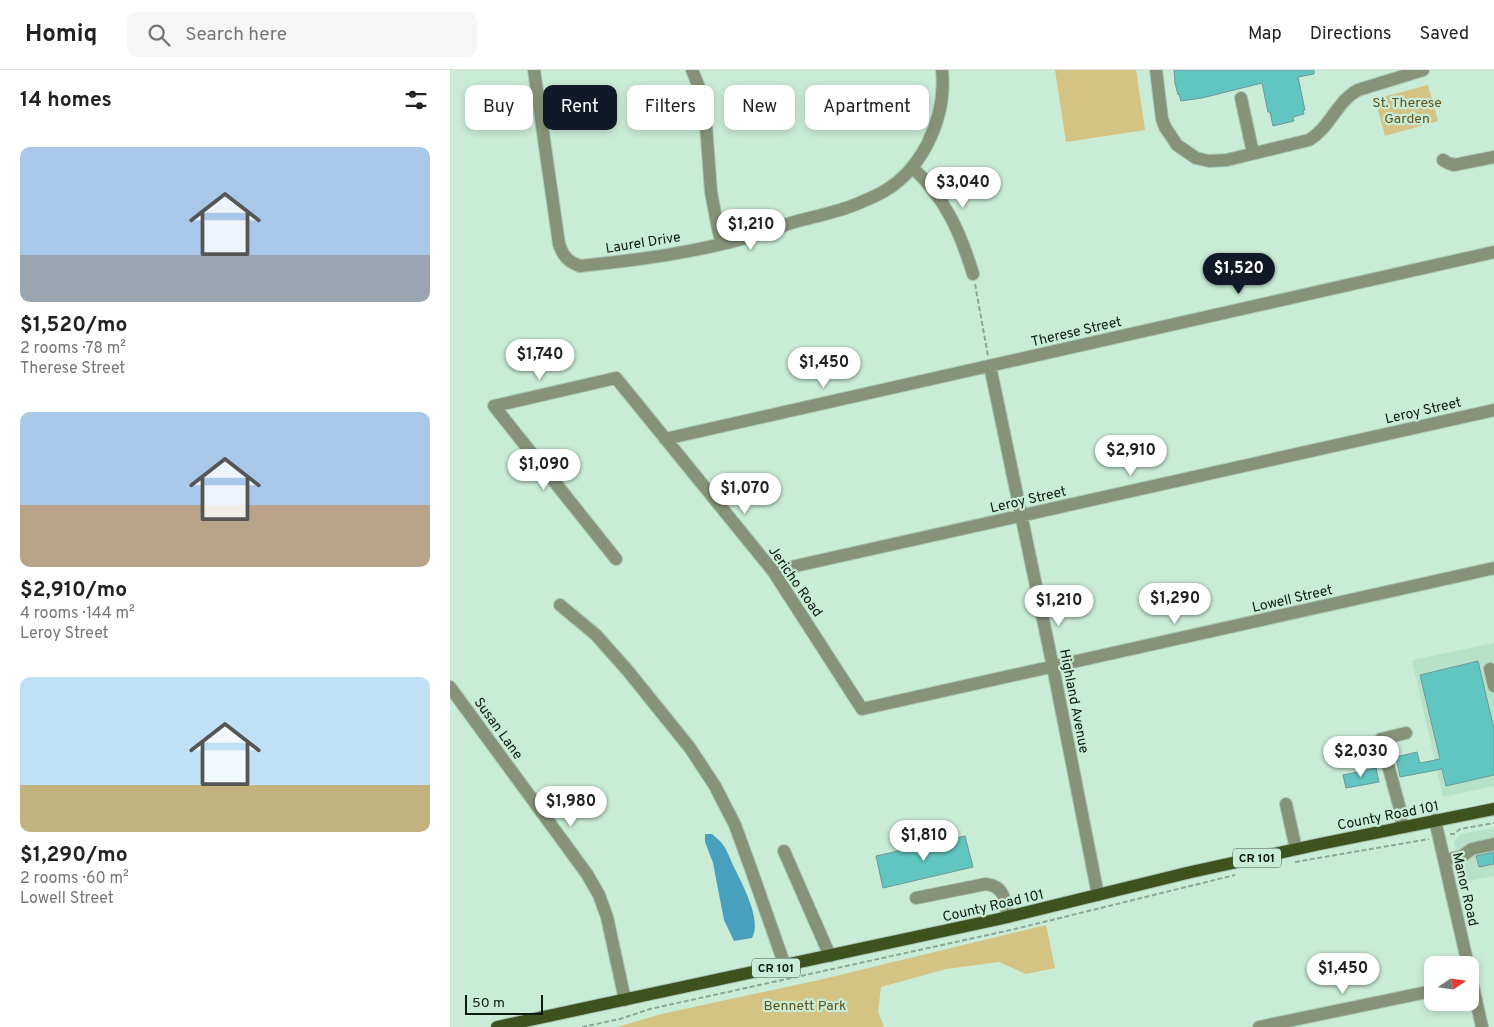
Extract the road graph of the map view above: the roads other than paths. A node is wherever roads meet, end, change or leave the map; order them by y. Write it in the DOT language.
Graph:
graph roads {
  1 [pos="534,70"];
  2 [pos="692,70"];
  3 [pos="942,70"];
  4 [pos="1156,70"];
  5 [pos="1423,70"];
  6 [pos="1241,98"];
  7 [pos="1253,153"];
  8 [pos="1494,157"];
  9 [pos="1443,160"];
  10 [pos="912,167"];
  11 [pos="722,244"];
  12 [pos="1494,252"];
  13 [pos="973,274"];
  14 [pos="990,366"];
  15 [pos="1494,410"];
  16 [pos="665,439"];
  17 [pos="1021,516"];
  18 [pos="616,559"];
  19 [pos="1494,568"];
  20 [pos="773,571"];
  21 [pos="560,605"];
  22 [pos="1053,667"];
  23 [pos="1490,669"];
  24 [pos="1494,686"];
  25 [pos="450,687"];
  26 [pos="862,709"];
  27 [pos="1406,733"];
  28 [pos="1286,804"];
  29 [pos="1494,809"];
  30 [pos="1436,820"];
  31 [pos="1402,827"];
  32 [pos="1494,844"];
  33 [pos="1296,849"];
  34 [pos="784,851"];
  35 [pos="1444,860"];
  36 [pos="1098,895"];
  37 [pos="916,898"];
  38 [pos="1008,917"];
  39 [pos="830,956"];
  40 [pos="1466,956"];
  41 [pos="785,966"];
  42 [pos="1424,993"];
  43 [pos="625,1000"];
  44 [pos="1478,1011"];
  45 [pos="497,1027"];
  46 [pos="1259,1027"];
  47 [pos="1482,1027"];
  1 -- 11 [label="street, Laurel Drive"];
  2 -- 11 [label="street"];
  3 -- 10 [label="street"];
  4 -- 7 [label="street"];
  5 -- 7 [label="street"];
  6 -- 7 [label="street"];
  8 -- 9 [label="street"];
  10 -- 11 [label="street, Laurel Drive"];
  10 -- 13 [label="street"];
  12 -- 14 [label="street, Therese Street"];
  14 -- 16 [label="street, Therese Street"];
  14 -- 17 [label="street, Highland Avenue"];
  15 -- 17 [label="street, Leroy Street"];
  16 -- 18 [label="street, Jericho Road"];
  16 -- 20 [label="street, Jericho Road"];
  17 -- 20 [label="street, Leroy Street"];
  17 -- 22 [label="street, Highland Avenue"];
  19 -- 22 [label="street, Lowell Street"];
  20 -- 26 [label="street, Jericho Road"];
  21 -- 41 [label="street"];
  22 -- 26 [label="street, Lowell Street"];
  22 -- 36 [label="street, Highland Avenue"];
  23 -- 24 [label="street"];
  25 -- 43 [label="street, Susan Lane"];
  27 -- 31 [label="street"];
  28 -- 33 [label="street"];
  29 -- 30 [label="main road, County Road 101 / CR 101"];
  30 -- 31 [label="main road, County Road 101 / CR 101"];
  30 -- 35 [label="street, Manor Road"];
  31 -- 33 [label="main road, County Road 101 / CR 101"];
  32 -- 35 [label="street"];
  33 -- 36 [label="main road, County Road 101 / CR 101"];
  34 -- 39 [label="street"];
  35 -- 40 [label="street, Manor Road"];
  36 -- 38 [label="main road, County Road 101 / CR 101"];
  37 -- 38 [label="street"];
  38 -- 39 [label="main road, County Road 101 / CR 101"];
  39 -- 41 [label="main road, County Road 101 / CR 101"];
  41 -- 43 [label="main road, County Road 101 / CR 101"];
  42 -- 46 [label="street"];
  43 -- 45 [label="main road, County Road 101 / CR 101"];
  44 -- 47 [label="street"];
}
